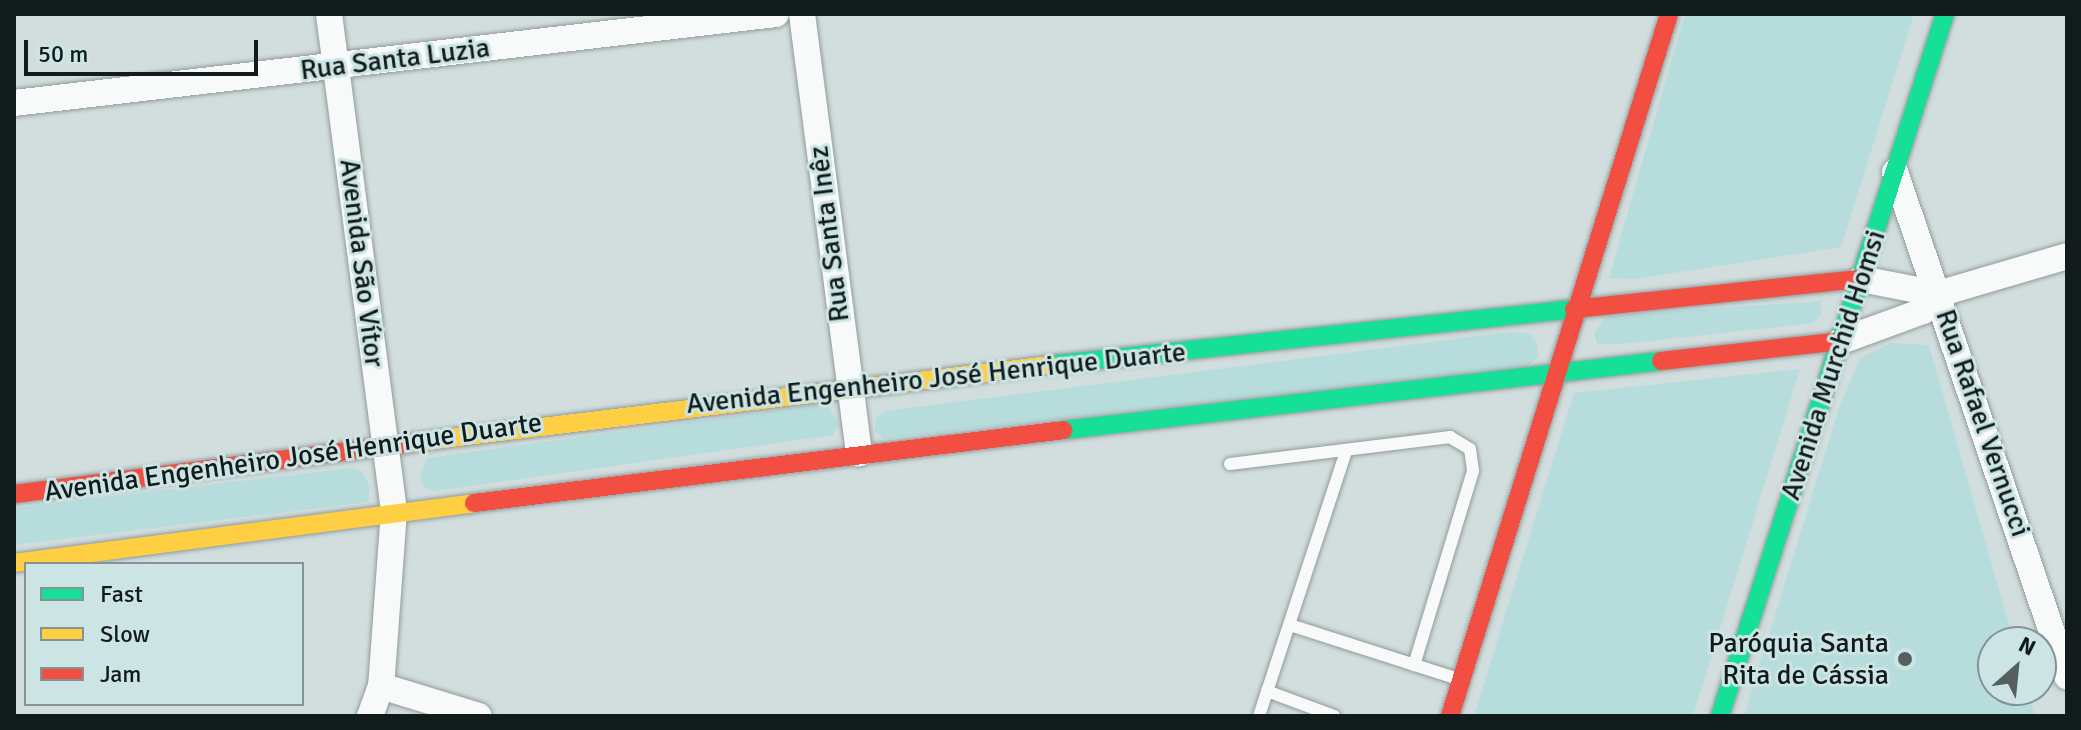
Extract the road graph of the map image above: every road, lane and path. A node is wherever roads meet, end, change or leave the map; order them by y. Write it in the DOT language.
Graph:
graph roads {
  1 [pos="329,14"];
  2 [pos="776,14"];
  3 [pos="802,14"];
  4 [pos="1669,14"];
  5 [pos="1945,14"];
  6 [pos="336,66"];
  7 [pos="14,103"];
  8 [pos="1895,172"];
  9 [pos="2067,256"];
  10 [pos="1861,279"];
  11 [pos="1938,294"];
  12 [pos="1579,308"];
  13 [pos="1841,341"];
  14 [pos="1561,371"];
  15 [pos="847,386"];
  16 [pos="385,444"];
  17 [pos="1346,451"];
  18 [pos="859,453"];
  19 [pos="1230,464"];
  20 [pos="14,494"];
  21 [pos="394,511"];
  22 [pos="14,563"];
  23 [pos="2059,619"];
  24 [pos="1290,625"];
  25 [pos="1414,665"];
  26 [pos="2067,676"];
  27 [pos="1461,680"];
  28 [pos="381,686"];
  29 [pos="1267,691"];
  30 [pos="370,716"];
  31 [pos="479,716"];
  32 [pos="1259,716"];
  33 [pos="1334,716"];
  34 [pos="1450,716"];
  35 [pos="1720,716"];
  1 -- 6 [label="street, Avenida São Vítor"];
  2 -- 6 [label="street, Rua Santa Luzia"];
  3 -- 15 [label="street, Rua Santa Inêz"];
  4 -- 12 [label="street"];
  5 -- 8 [label="street, Avenida Murchid Homsi"];
  6 -- 7 [label="street, Rua Santa Luzia"];
  6 -- 16 [label="street, Avenida São Vítor"];
  8 -- 10 [label="street, Avenida Murchid Homsi"];
  8 -- 11 [label="street, Rua Rafael Vernucci"];
  9 -- 11 [label="street"];
  10 -- 11 [label="street"];
  10 -- 12 [label="street, Avenida Engenheiro José Henrique Duarte"];
  10 -- 13 [label="street, Avenida Murchid Homsi"];
  11 -- 13 [label="street"];
  11 -- 23 [label="street, Rua Rafael Vernucci"];
  12 -- 14 [label="street"];
  12 -- 15 [label="street, Avenida Engenheiro José Henrique Duarte"];
  13 -- 14 [label="street"];
  13 -- 35 [label="street, Avenida Murchid Homsi"];
  14 -- 18 [label="street"];
  14 -- 27 [label="street"];
  15 -- 16 [label="street, Avenida Engenheiro José Henrique Duarte"];
  15 -- 18 [label="street, Rua Santa Inêz"];
  16 -- 20 [label="street, Avenida Engenheiro José Henrique Duarte"];
  16 -- 21 [label="street, Avenida São Vítor"];
  17 -- 19 [label="lane"];
  17 -- 24 [label="lane"];
  17 -- 25 [label="lane"];
  18 -- 21 [label="street"];
  21 -- 22 [label="street"];
  21 -- 28 [label="street, Avenida São Vítor"];
  23 -- 26 [label="street, Rua Rafael Vernucci"];
  24 -- 25 [label="lane"];
  24 -- 29 [label="lane"];
  25 -- 27 [label="lane"];
  27 -- 34 [label="street"];
  28 -- 30 [label="street, Avenida São Vítor"];
  28 -- 31 [label="street"];
  29 -- 32 [label="lane"];
  29 -- 33 [label="lane"];
}
